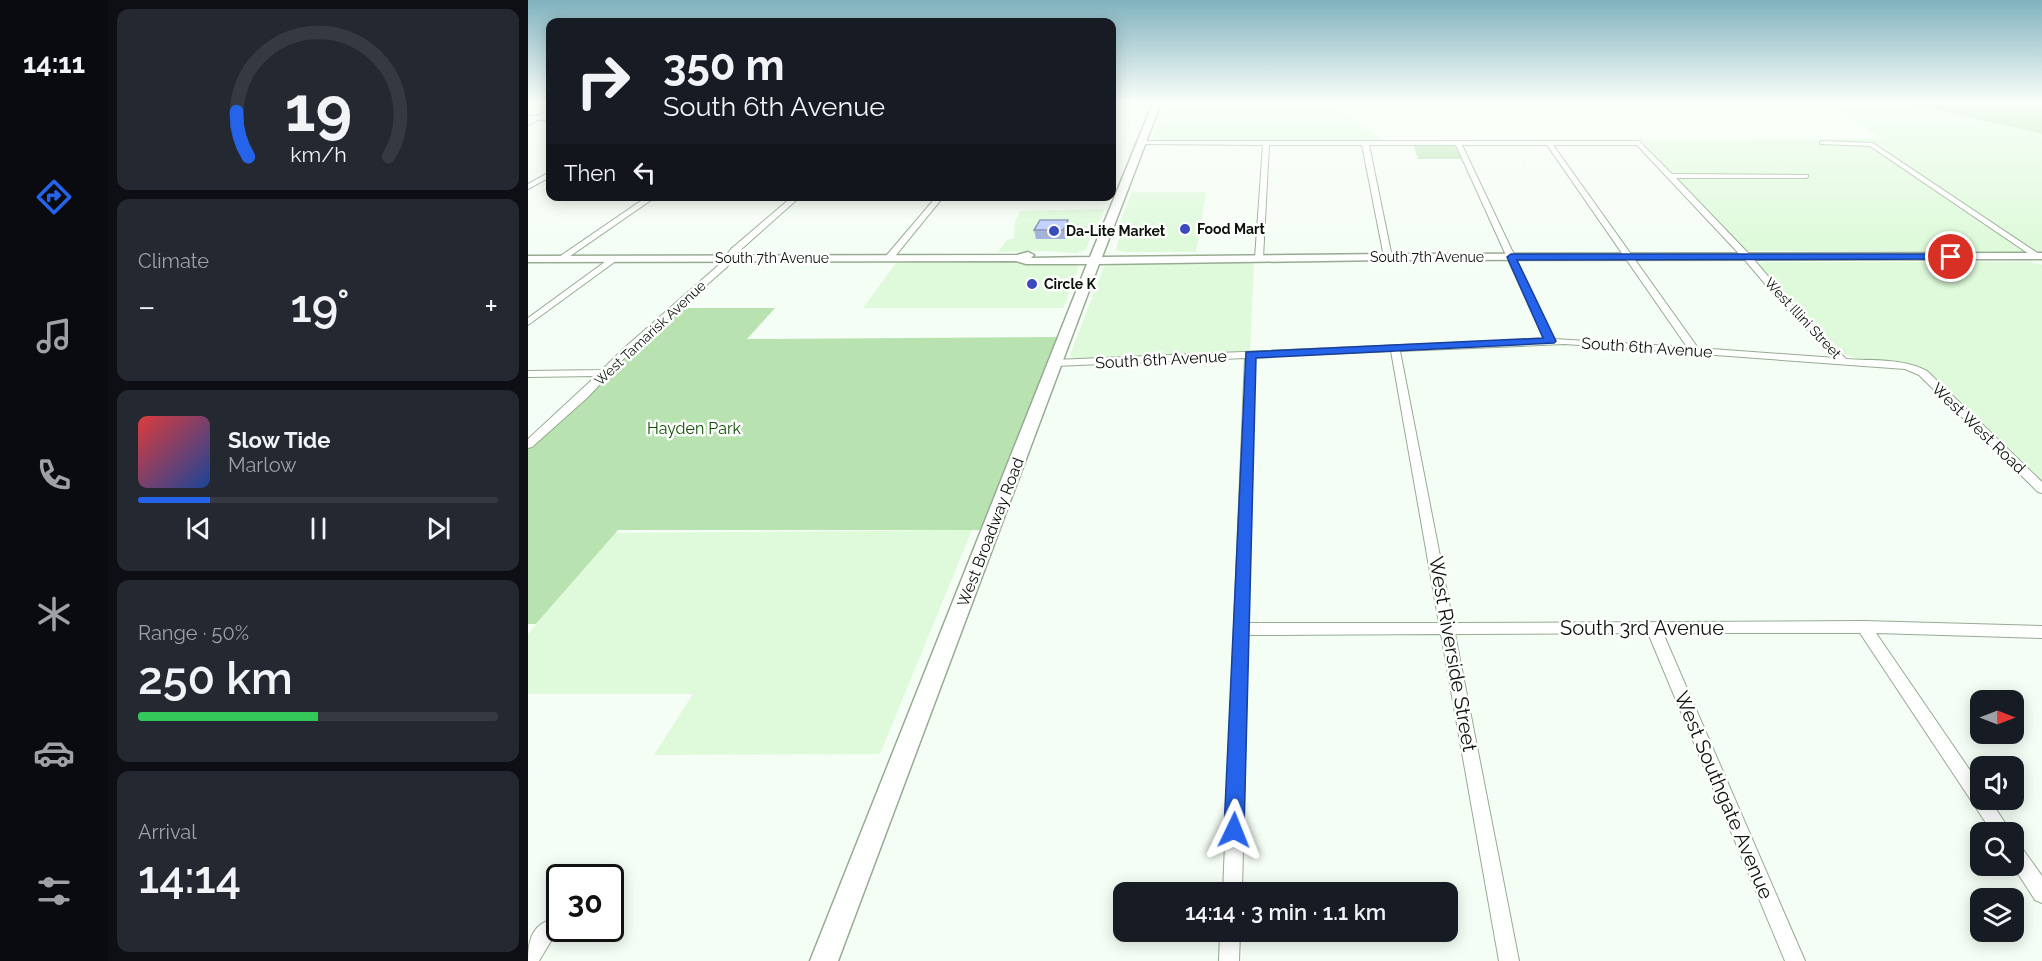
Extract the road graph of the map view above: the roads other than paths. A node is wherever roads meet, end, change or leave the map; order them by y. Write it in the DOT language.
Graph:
graph roads {
  1 [pos="1139,148"];
  2 [pos="1266,148"];
  3 [pos="1366,148"];
  4 [pos="1460,148"];
  5 [pos="1551,148"];
  6 [pos="1643,148"];
  7 [pos="1877,148"];
  8 [pos="546,176"];
  9 [pos="1669,176"];
  10 [pos="1806,176"];
  11 [pos="528,187"];
  12 [pos="647,201"];
  13 [pos="792,201"];
  14 [pos="937,201"];
  15 [pos="1388,257"];
  16 [pos="1511,257"];
  17 [pos="1628,257"];
  18 [pos="1747,257"];
  19 [pos="2041,257"];
  20 [pos="616,258"];
  21 [pos="889,258"];
  22 [pos="1096,258"];
  23 [pos="1259,258"];
  24 [pos="528,259"];
  25 [pos="560,259"];
  26 [pos="727,259"];
  27 [pos="528,322"];
  28 [pos="1550,341"];
  29 [pos="1395,348"];
  30 [pos="1695,351"];
  31 [pos="1250,354"];
  32 [pos="1843,362"];
  33 [pos="1055,363"];
  34 [pos="1914,368"];
  35 [pos="606,373"];
  36 [pos="528,374"];
  37 [pos="528,445"];
  38 [pos="2042,489"];
  39 [pos="1448,627"];
  40 [pos="1864,627"];
  41 [pos="1653,628"];
  42 [pos="1242,629"];
  43 [pos="2042,632"];
  44 [pos="1994,822"];
  45 [pos="2024,866"];
  46 [pos="1232,882"];
  47 [pos="2042,893"];
  48 [pos="546,933"];
  49 [pos="1230,942"];
  50 [pos="528,960"];
  51 [pos="824,961"];
  52 [pos="1229,961"];
  53 [pos="1509,961"];
  54 [pos="1795,961"];
  1 -- 22 [label="main road, West Broadway Road"];
  2 -- 23 [label="street"];
  3 -- 15 [label="street"];
  4 -- 16 [label="street"];
  5 -- 17 [label="street"];
  6 -- 9 [label="street, West Illini Street"];
  7 -- 19 [label="street"];
  8 -- 11 [label="street"];
  9 -- 10 [label="street"];
  9 -- 18 [label="street, West Illini Street"];
  12 -- 25 [label="street"];
  13 -- 26 [label="street, West Tamarisk Avenue"];
  14 -- 21 [label="street"];
  15 -- 16 [label="main road, South 7th Avenue"];
  15 -- 23 [label="main road, South 7th Avenue"];
  16 -- 17 [label="main road, South 7th Avenue"];
  16 -- 28 [label="street"];
  17 -- 18 [label="main road, South 7th Avenue"];
  17 -- 30 [label="street"];
  18 -- 19 [label="main road, South 7th Avenue"];
  18 -- 32 [label="street, West Illini Street"];
  20 -- 25 [label="main road, South 7th Avenue"];
  20 -- 26 [label="main road, South 7th Avenue"];
  20 -- 27 [label="street"];
  21 -- 22 [label="main road, South 7th Avenue"];
  21 -- 26 [label="main road, South 7th Avenue"];
  22 -- 23 [label="main road, South 7th Avenue"];
  22 -- 33 [label="main road, West Broadway Road"];
  24 -- 25 [label="main road, South 7th Avenue"];
  26 -- 35 [label="street, West Tamarisk Avenue"];
  28 -- 29 [label="street, South 6th Avenue"];
  28 -- 30 [label="street, South 6th Avenue"];
  29 -- 31 [label="street, South 6th Avenue"];
  29 -- 39 [label="street, West Riverside Street"];
  30 -- 32 [label="street, South 6th Avenue"];
  31 -- 33 [label="street, South 6th Avenue"];
  31 -- 42 [label="street"];
  32 -- 34 [label="street, South 6th Avenue"];
  33 -- 51 [label="main road, West Broadway Road"];
  34 -- 38 [label="street, West West Road"];
  35 -- 36 [label="street"];
  35 -- 37 [label="street, West Tamarisk Avenue"];
  39 -- 41 [label="street, South 3rd Avenue"];
  39 -- 42 [label="street, South 3rd Avenue"];
  39 -- 53 [label="street, West Riverside Street"];
  40 -- 41 [label="street, South 3rd Avenue"];
  40 -- 43 [label="street, South 3rd Avenue"];
  40 -- 44 [label="street"];
  41 -- 54 [label="street, West Southgate Avenue"];
  42 -- 46 [label="street"];
  45 -- 47 [label="street"];
  48 -- 50 [label="street"];
  49 -- 52 [label="street"];
}
